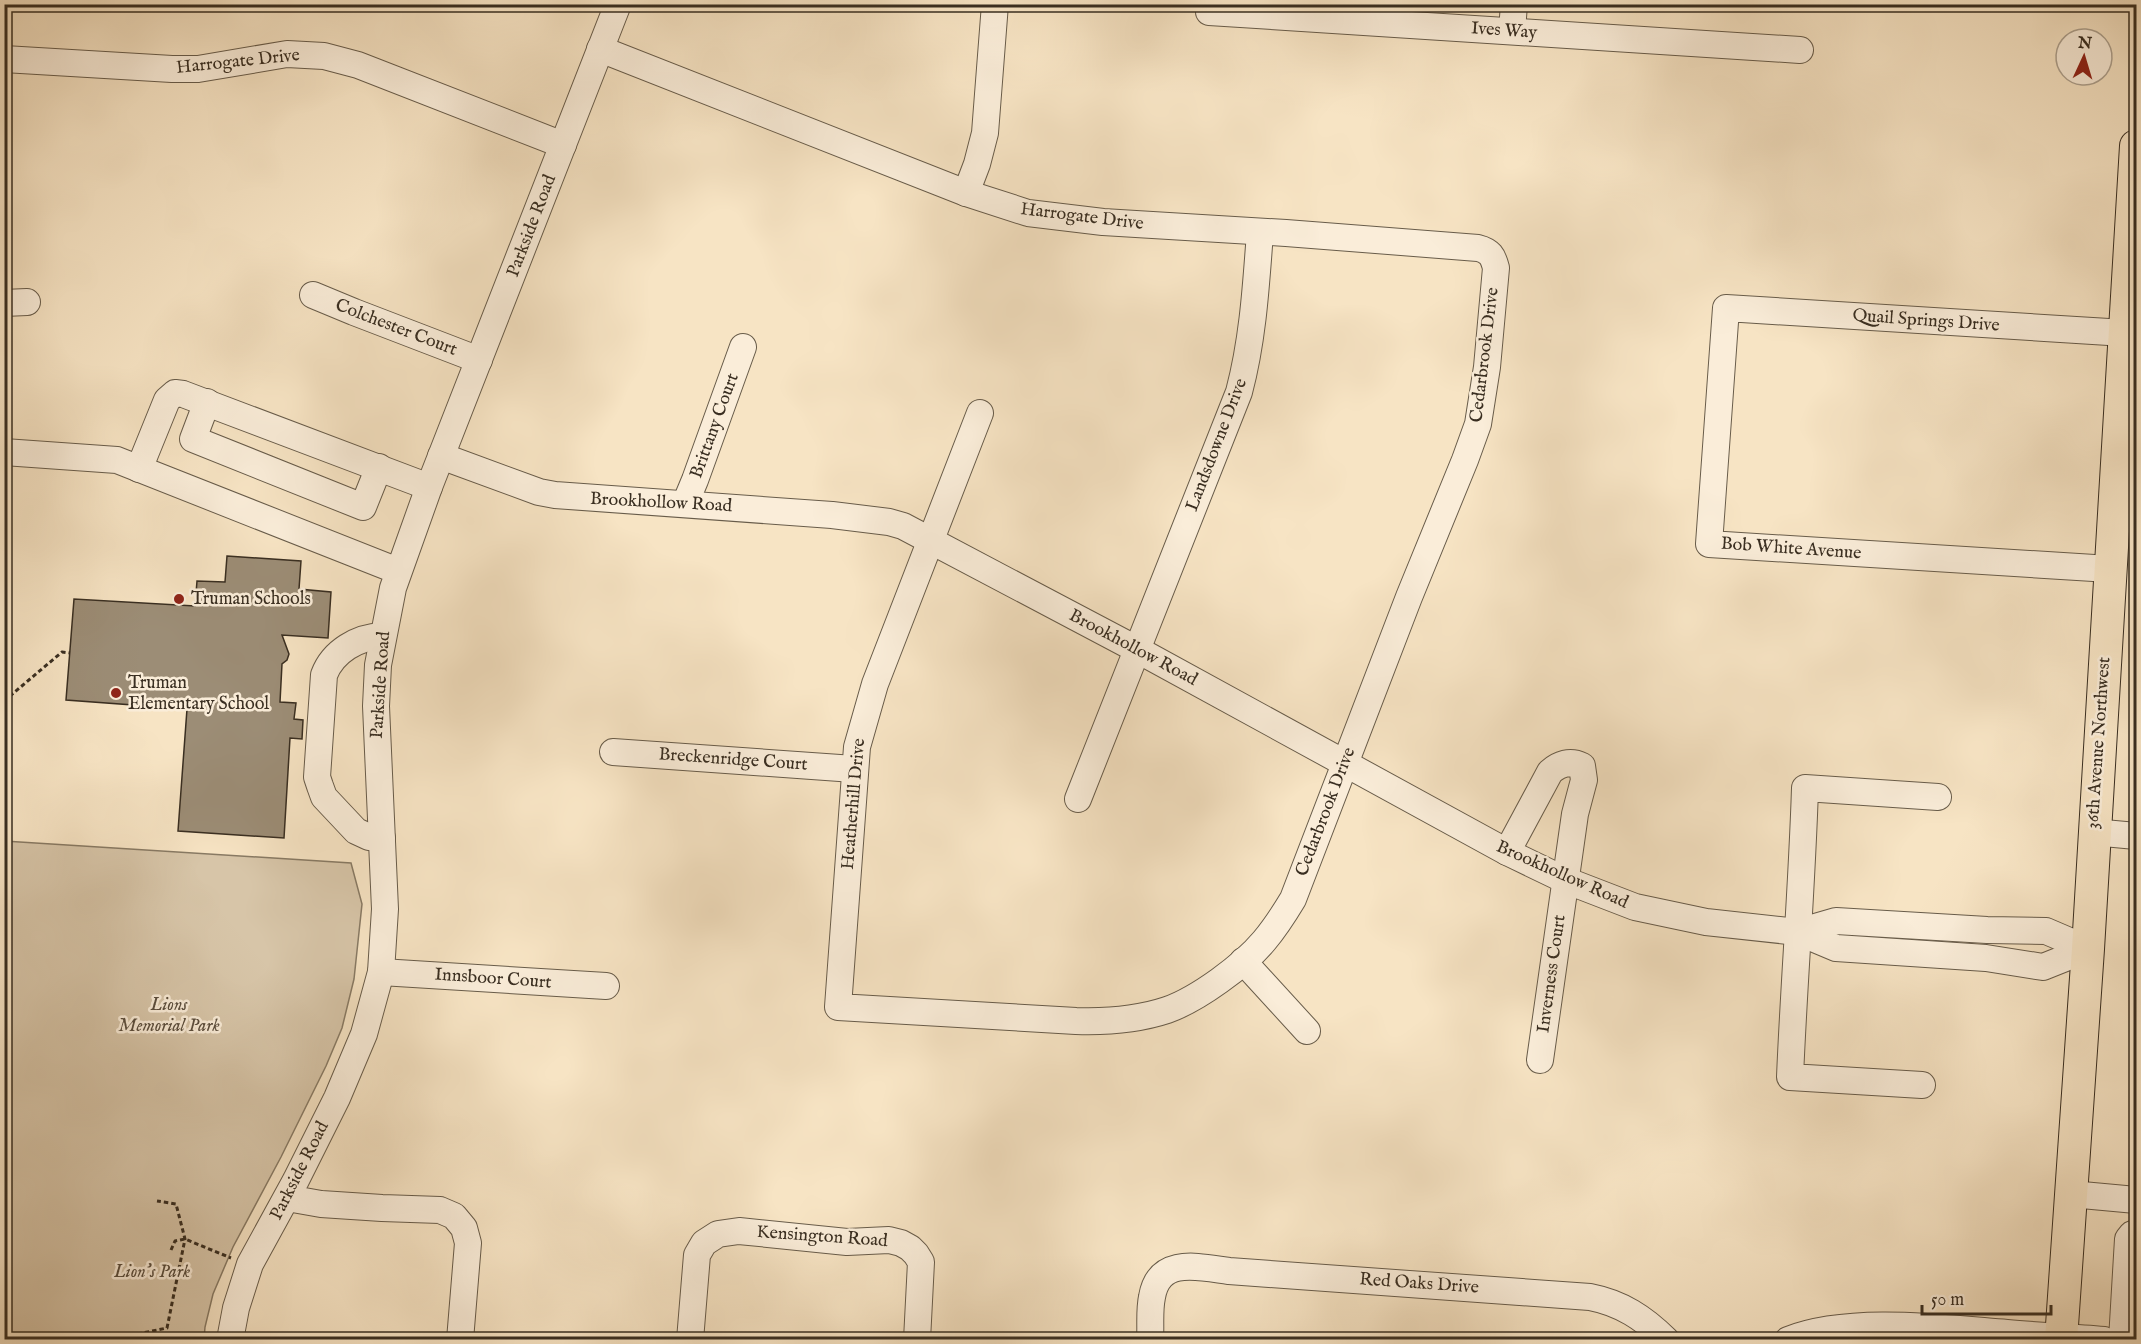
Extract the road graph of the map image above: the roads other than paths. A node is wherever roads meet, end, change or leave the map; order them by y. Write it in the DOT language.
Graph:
graph roads {
  1 [pos="618,4"];
  2 [pos="994,4"];
  3 [pos="1514,4"];
  4 [pos="1209,12"];
  5 [pos="1512,31"];
  6 [pos="600,50"];
  7 [pos="1800,51"];
  8 [pos="4,59"];
  9 [pos="563,145"];
  10 [pos="2136,146"];
  11 [pos="966,193"];
  12 [pos="1260,232"];
  13 [pos="1486,250"];
  14 [pos="313,294"];
  15 [pos="1726,308"];
  16 [pos="2125,333"];
  17 [pos="743,347"];
  18 [pos="479,360"];
  19 [pos="207,402"];
  20 [pos="980,413"];
  21 [pos="4,452"];
  22 [pos="441,456"];
  23 [pos="379,467"];
  24 [pos="139,469"];
  25 [pos="429,487"];
  26 [pos="685,504"];
  27 [pos="931,541"];
  28 [pos="2110,569"];
  29 [pos="398,571"];
  30 [pos="382,636"];
  31 [pos="1136,649"];
  32 [pos="613,752"];
  33 [pos="1345,764"];
  34 [pos="854,769"];
  35 [pos="1938,796"];
  36 [pos="1078,799"];
  37 [pos="2093,832"];
  38 [pos="2136,836"];
  39 [pos="382,838"];
  40 [pos="1507,852"];
  41 [pos="1565,880"];
  42 [pos="1798,932"];
  43 [pos="2088,949"];
  44 [pos="1243,961"];
  45 [pos="381,972"];
  46 [pos="606,986"];
  47 [pos="838,1007"];
  48 [pos="1307,1031"];
  49 [pos="1540,1060"];
  50 [pos="1922,1085"];
  51 [pos="2071,1194"];
  52 [pos="287,1198"];
  53 [pos="2136,1200"];
  54 [pos="2136,1233"];
  55 [pos="2061,1338"];
  56 [pos="230,1340"];
  57 [pos="460,1340"];
  58 [pos="690,1340"];
  59 [pos="917,1340"];
  60 [pos="1150,1340"];
  61 [pos="1666,1340"];
  62 [pos="1788,1340"];
  63 [pos="2104,1340"];
  64 [pos="2122,1340"];
  1 -- 6 [label="street, Parkside Road"];
  2 -- 11 [label="street"];
  3 -- 5 [label="street"];
  4 -- 5 [label="street, Ives Way"];
  5 -- 7 [label="street, Ives Way"];
  6 -- 9 [label="street, Parkside Road"];
  6 -- 11 [label="street, Harrogate Drive"];
  8 -- 9 [label="street, Harrogate Drive"];
  9 -- 18 [label="street, Parkside Road"];
  10 -- 16 [label="main road, 36th Avenue Northwest"];
  11 -- 12 [label="street, Harrogate Drive"];
  12 -- 13 [label="street, Harrogate Drive"];
  12 -- 31 [label="street, Landsdowne Drive"];
  13 -- 33 [label="street, Cedarbrook Drive"];
  14 -- 18 [label="street, Colchester Court"];
  15 -- 16 [label="street, Quail Springs Drive"];
  15 -- 28 [label="street, Bob White Avenue"];
  16 -- 28 [label="main road, 36th Avenue Northwest"];
  17 -- 26 [label="street, Brittany Court"];
  18 -- 22 [label="street, Parkside Road"];
  19 -- 23 [label="street"];
  19 -- 23 [label="street"];
  19 -- 24 [label="street"];
  20 -- 27 [label="street, Heatherhill Drive"];
  21 -- 24 [label="street"];
  22 -- 25 [label="street, Parkside Road"];
  22 -- 26 [label="street, Brookhollow Road"];
  23 -- 25 [label="street"];
  24 -- 29 [label="street"];
  25 -- 29 [label="street, Parkside Road"];
  26 -- 27 [label="street, Brookhollow Road"];
  27 -- 31 [label="street, Brookhollow Road"];
  27 -- 34 [label="street, Heatherhill Drive"];
  28 -- 37 [label="main road, 36th Avenue Northwest"];
  29 -- 30 [label="street, Parkside Road"];
  30 -- 39 [label="street, Parkside Road"];
  30 -- 39 [label="street"];
  31 -- 33 [label="street, Brookhollow Road"];
  31 -- 36 [label="street, Landsdowne Drive"];
  32 -- 34 [label="street, Breckenridge Court"];
  33 -- 40 [label="street, Brookhollow Road"];
  33 -- 44 [label="street, Cedarbrook Drive"];
  34 -- 47 [label="street, Heatherhill Drive"];
  35 -- 42 [label="street"];
  37 -- 38 [label="street"];
  37 -- 43 [label="main road, 36th Avenue Northwest"];
  39 -- 45 [label="street, Parkside Road"];
  40 -- 41 [label="street, Brookhollow Road"];
  40 -- 41 [label="street, Inverness Court"];
  41 -- 42 [label="street, Brookhollow Road"];
  41 -- 49 [label="street, Inverness Court"];
  42 -- 43 [label="street, Brookhollow Road"];
  42 -- 43 [label="street, Brookhollow Road"];
  42 -- 50 [label="street"];
  43 -- 51 [label="main road, 36th Avenue Northwest"];
  44 -- 47 [label="street, Cedarbrook Drive"];
  44 -- 48 [label="street"];
  45 -- 46 [label="street, Innsboor Court"];
  45 -- 52 [label="street, Parkside Road"];
  51 -- 53 [label="street"];
  51 -- 55 [label="main road, 36th Avenue Northwest"];
  52 -- 56 [label="street, Parkside Road"];
  52 -- 57 [label="street"];
  54 -- 64 [label="street"];
  55 -- 62 [label="street"];
  55 -- 63 [label="street"];
  58 -- 59 [label="street, Kensington Road"];
  60 -- 61 [label="street, Red Oaks Drive"];
}
